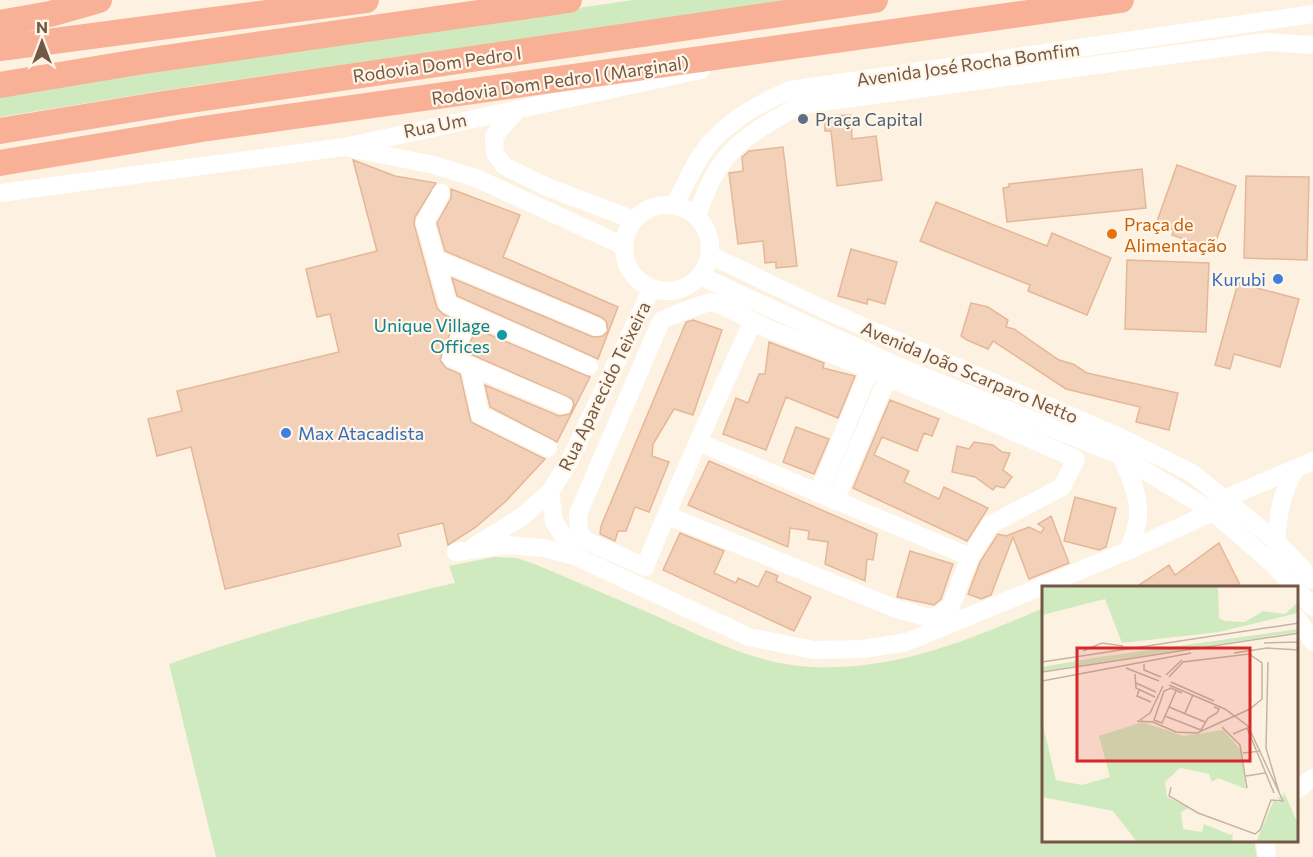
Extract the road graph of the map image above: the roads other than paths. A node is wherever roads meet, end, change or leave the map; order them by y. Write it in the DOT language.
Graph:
graph roads {
  1 [pos="99,0"];
  2 [pos="366,0"];
  3 [pos="568,0"];
  4 [pos="875,0"];
  5 [pos="1121,0"];
  6 [pos="1313,14"];
  7 [pos="0,23"];
  8 [pos="867,35"];
  9 [pos="1313,45"];
  10 [pos="0,48"];
  11 [pos="0,85"];
  12 [pos="518,109"];
  13 [pos="0,131"];
  14 [pos="344,147"];
  15 [pos="0,163"];
  16 [pos="0,193"];
  17 [pos="441,193"];
  18 [pos="674,205"];
  19 [pos="696,216"];
  20 [pos="634,220"];
  21 [pos="624,246"];
  22 [pos="710,255"];
  23 [pos="438,260"];
  24 [pos="700,276"];
  25 [pos="652,288"];
  26 [pos="470,314"];
  27 [pos="752,322"];
  28 [pos="597,327"];
  29 [pos="872,362"];
  30 [pos="470,366"];
  31 [pos="589,366"];
  32 [pos="890,370"];
  33 [pos="563,405"];
  34 [pos="698,442"];
  35 [pos="548,448"];
  36 [pos="1121,456"];
  37 [pos="1313,461"];
  38 [pos="1296,469"];
  39 [pos="550,492"];
  40 [pos="818,494"];
  41 [pos="1226,498"];
  42 [pos="836,501"];
  43 [pos="1213,512"];
  44 [pos="666,514"];
  45 [pos="1276,541"];
  46 [pos="1127,551"];
  47 [pos="575,556"];
  48 [pos="970,557"];
  49 [pos="1273,564"];
  50 [pos="1313,580"];
  51 [pos="1042,586"];
  52 [pos="1042,586"];
  53 [pos="1293,586"];
  54 [pos="1298,591"];
  55 [pos="1313,607"];
  56 [pos="1298,620"];
  57 [pos="1313,642"];
  58 [pos="1313,778"];
  59 [pos="1298,789"];
  60 [pos="1298,790"];
  61 [pos="1313,793"];
  62 [pos="1265,842"];
  63 [pos="1267,857"];
  1 -- 7 [label="highway"];
  2 -- 10 [label="highway"];
  3 -- 11 [label="highway"];
  4 -- 13 [label="highway, Rodovia Dom Pedro I"];
  5 -- 8 [label="highway, Rodovia Dom Pedro I (Marginal)"];
  6 -- 18 [label="street, Avenida José Rocha Bomfim"];
  8 -- 12 [label="street, Rua Um"];
  8 -- 15 [label="highway, Rodovia Dom Pedro I (Marginal)"];
  9 -- 19 [label="street, Avenida José Rocha Bomfim"];
  12 -- 14 [label="street, Rua Um"];
  12 -- 20 [label="street"];
  14 -- 16 [label="street, Rua Um"];
  14 -- 21 [label="street"];
  17 -- 23 [label="street"];
  18 -- 19 [label="street"];
  18 -- 20 [label="street"];
  19 -- 22 [label="street"];
  20 -- 21 [label="street"];
  21 -- 25 [label="street"];
  22 -- 24 [label="street"];
  22 -- 41 [label="street, Avenida João Scarparo Netto"];
  23 -- 26 [label="street"];
  23 -- 28 [label="street"];
  24 -- 25 [label="street"];
  24 -- 29 [label="street, Avenida João Scarparo Netto"];
  25 -- 39 [label="street, Rua Aparecido Teixeira"];
  26 -- 30 [label="street"];
  26 -- 31 [label="street"];
  27 -- 29 [label="street"];
  27 -- 34 [label="street"];
  27 -- 44 [label="street"];
  29 -- 32 [label="street, Avenida João Scarparo Netto"];
  29 -- 40 [label="street"];
  30 -- 33 [label="street"];
  30 -- 35 [label="street"];
  32 -- 36 [label="street, Avenida João Scarparo Netto"];
  32 -- 42 [label="street"];
  32 -- 48 [label="street"];
  34 -- 40 [label="street"];
  34 -- 44 [label="street"];
  36 -- 43 [label="street, Avenida João Scarparo Netto"];
  36 -- 46 [label="street"];
  37 -- 38 [label="street"];
  38 -- 41 [label="street"];
  38 -- 45 [label="street"];
  39 -- 47 [label="street"];
  39 -- 47 [label="street, Rua Aparecido Teixeira"];
  40 -- 42 [label="street"];
  41 -- 43 [label="street"];
  41 -- 45 [label="street, Avenida João Scarparo Netto"];
  42 -- 48 [label="street"];
  43 -- 46 [label="street"];
  43 -- 49 [label="street, Avenida João Scarparo Netto"];
  44 -- 48 [label="street"];
  45 -- 49 [label="street"];
  45 -- 50 [label="street, Avenida João Scarparo Netto"];
  46 -- 52 [label="street"];
  47 -- 51 [label="street"];
  49 -- 53 [label="street, Avenida João Scarparo Netto"];
  54 -- 55 [label="street, Avenida João Scarparo Netto"];
  56 -- 57 [label="street"];
  58 -- 59 [label="street"];
  60 -- 61 [label="street"];
  62 -- 63 [label="street"];
}
